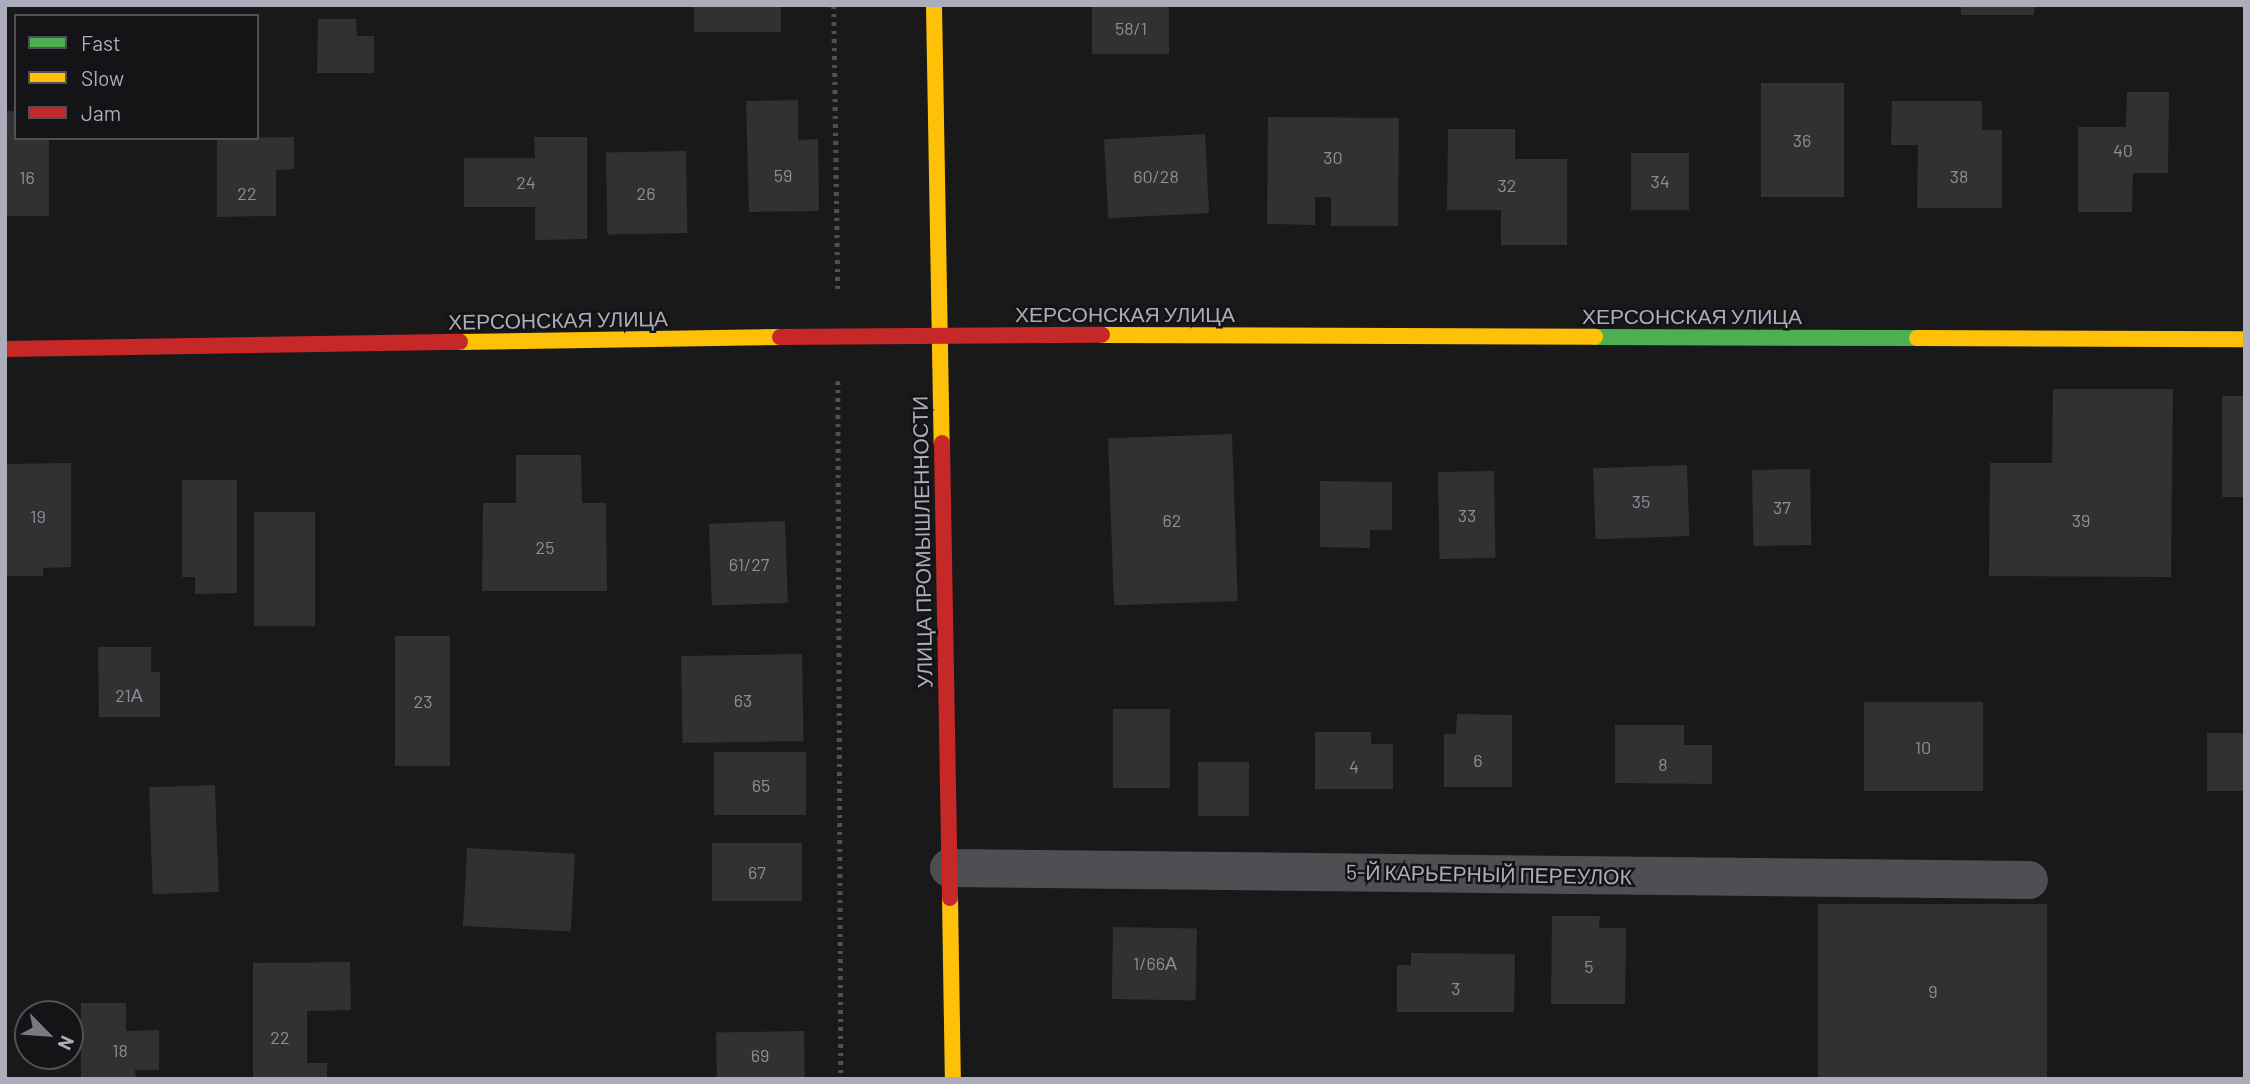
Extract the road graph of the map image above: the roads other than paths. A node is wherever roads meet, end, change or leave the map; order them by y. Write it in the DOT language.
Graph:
graph roads {
  1 [pos="934,5"];
  2 [pos="939,334"];
  3 [pos="2245,340"];
  4 [pos="5,349"];
  5 [pos="949,868"];
  6 [pos="2029,880"];
  7 [pos="953,1079"];
  1 -- 2 [label="street, УЛИЦА ПРОМЫШЛЕННОСТИ"];
  2 -- 3 [label="street, ХЕРСОНСКАЯ УЛИЦА"];
  2 -- 4 [label="street, ХЕРСОНСКАЯ УЛИЦА"];
  2 -- 5 [label="street, УЛИЦА ПРОМЫШЛЕННОСТИ"];
  5 -- 6 [label="street, 5-Й КАРЬЕРНЫЙ ПЕРЕУЛОК"];
  5 -- 7 [label="street, УЛИЦА ПРОМЫШЛЕННОСТИ"];
}
